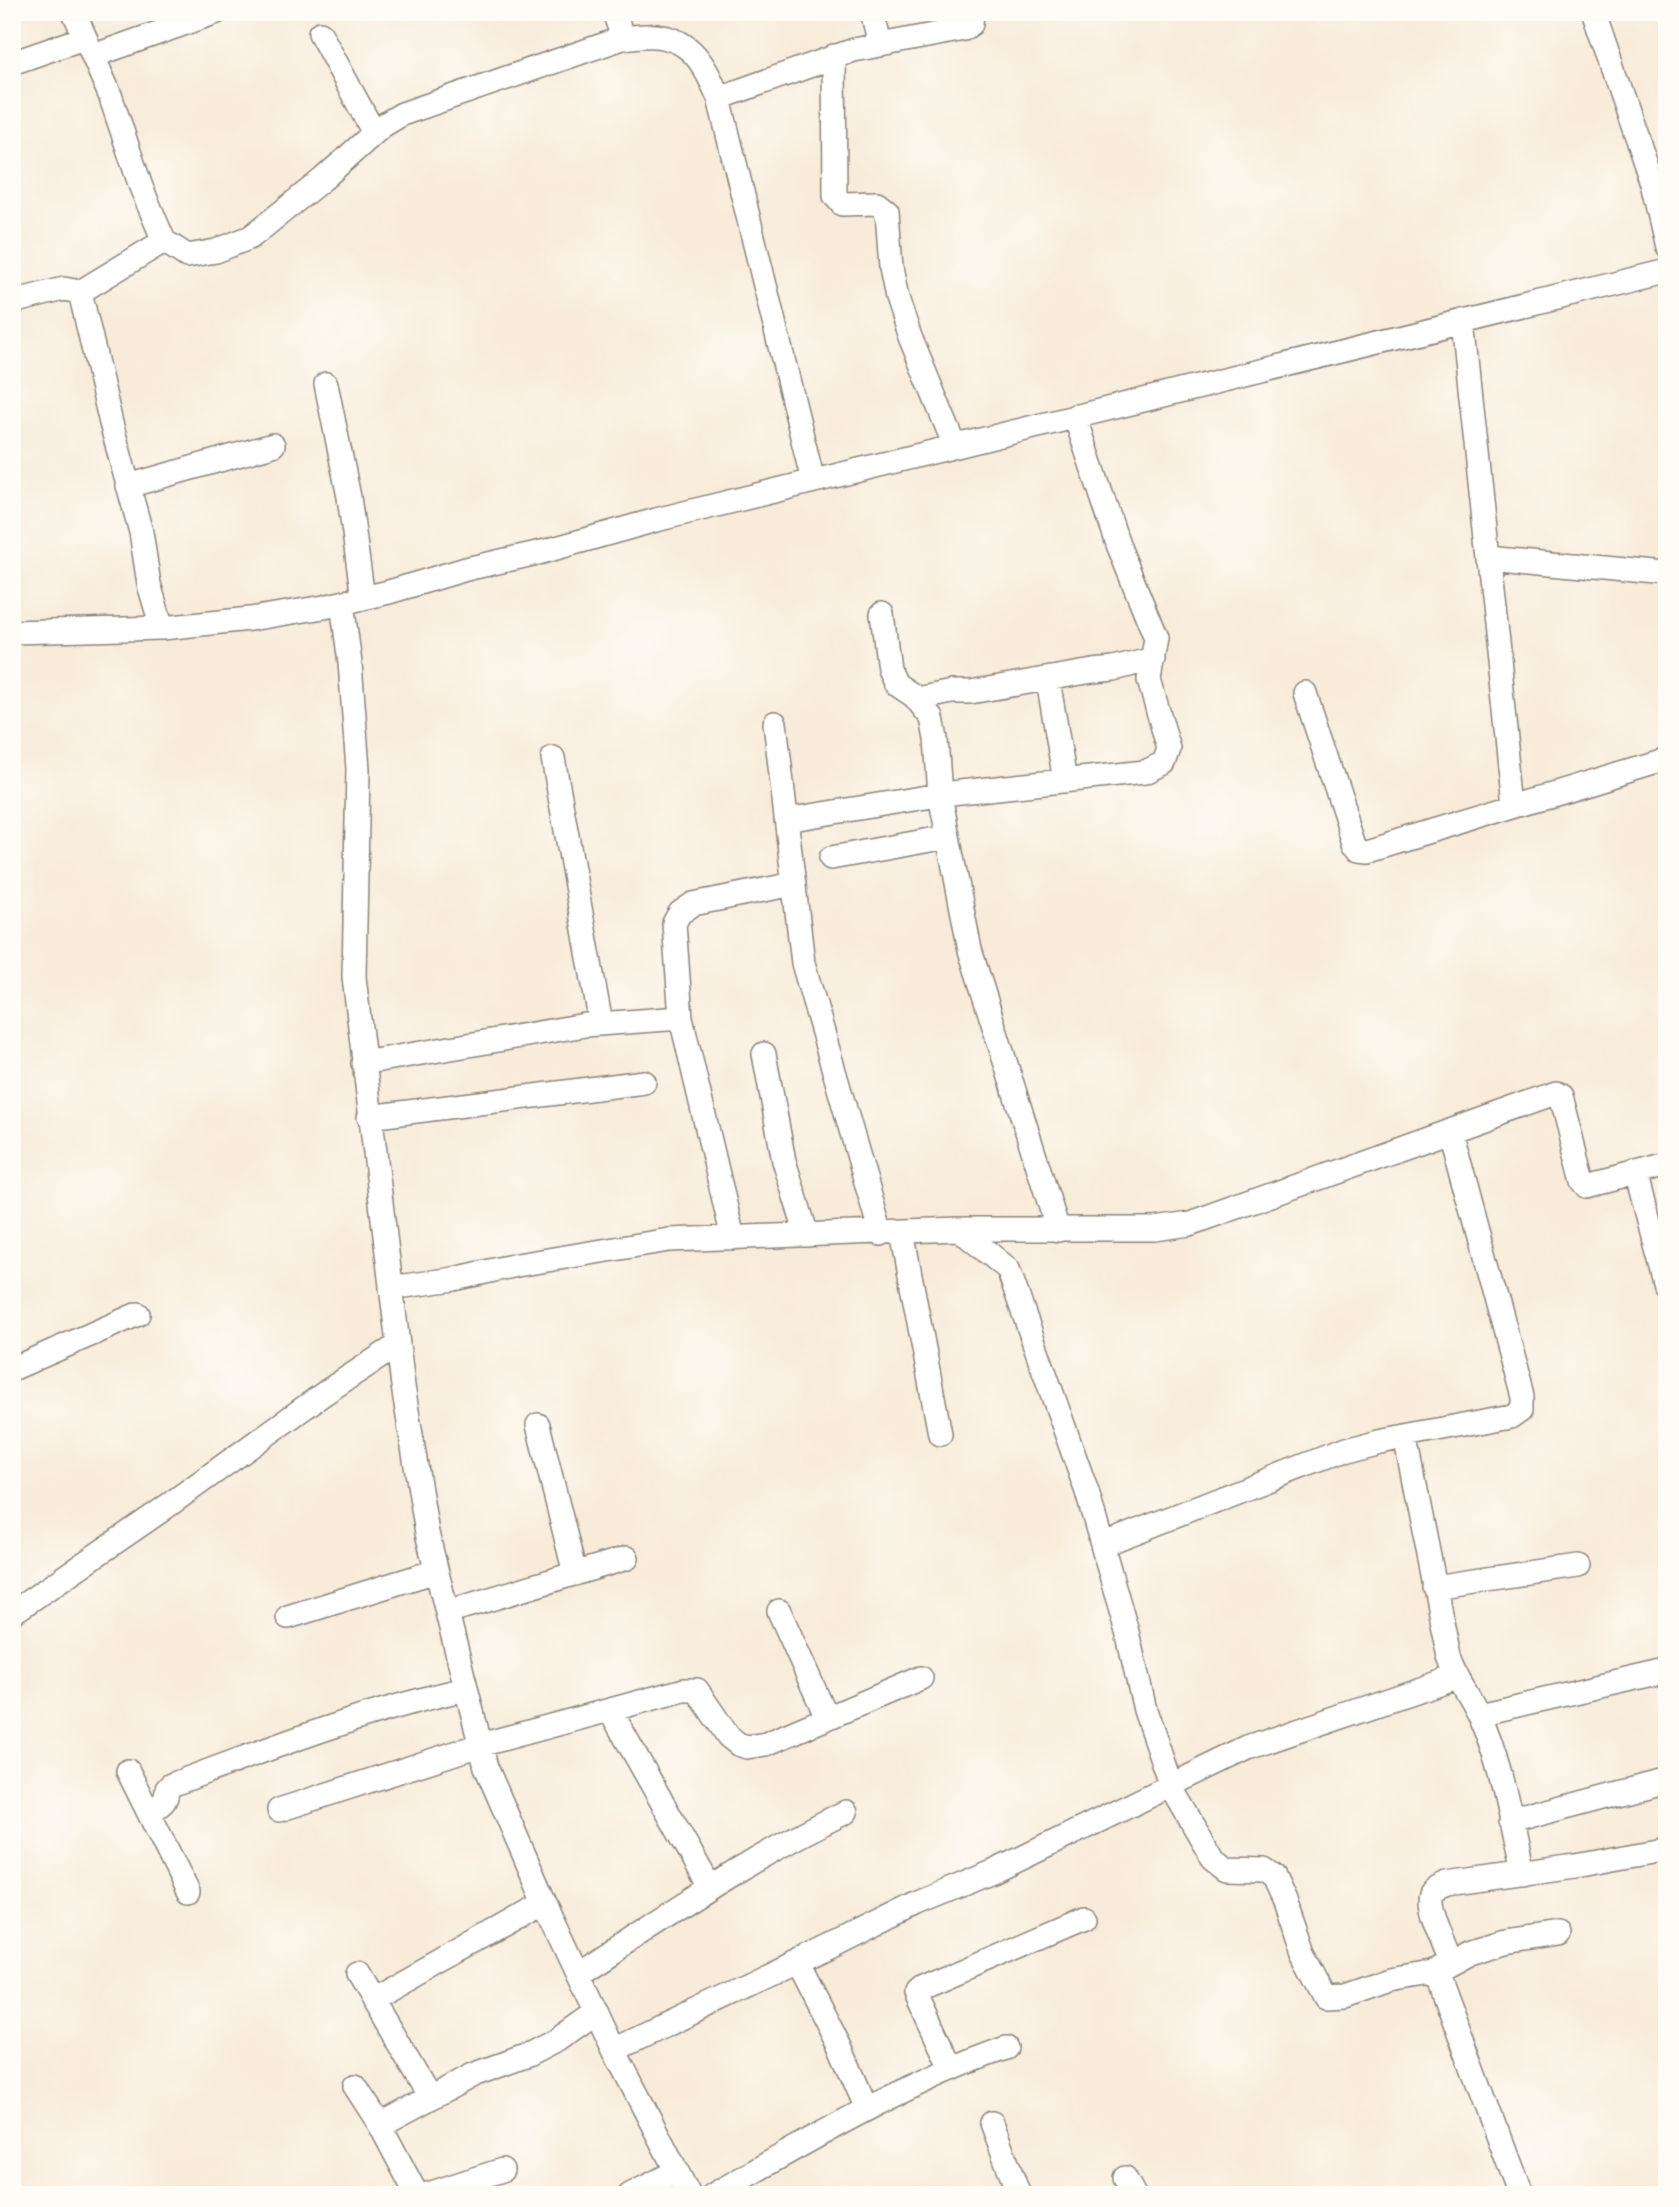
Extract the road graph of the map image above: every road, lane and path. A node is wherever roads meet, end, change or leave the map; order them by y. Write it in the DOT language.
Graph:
graph roads {
  1 [pos="74,12"];
  2 [pos="216,12"];
  3 [pos="614,12"];
  4 [pos="872,12"];
  5 [pos="972,12"];
  6 [pos="1595,17"];
  7 [pos="320,33"];
  8 [pos="623,38"];
  9 [pos="880,44"];
  10 [pos="89,47"];
  11 [pos="834,56"];
  12 [pos="12,63"];
  13 [pos="719,98"];
  14 [pos="374,133"];
  15 [pos="164,241"];
  16 [pos="1667,247"];
  17 [pos="1667,271"];
  18 [pos="80,292"];
  19 [pos="12,302"];
  20 [pos="1463,321"];
  21 [pos="326,384"];
  22 [pos="1075,416"];
  23 [pos="273,445"];
  24 [pos="955,446"];
  25 [pos="813,481"];
  26 [pos="128,486"];
  27 [pos="1488,557"];
  28 [pos="1667,574"];
  29 [pos="352,601"];
  30 [pos="882,614"];
  31 [pos="162,628"];
  32 [pos="12,632"];
  33 [pos="1153,659"];
  34 [pos="1048,680"];
  35 [pos="1305,693"];
  36 [pos="917,699"];
  37 [pos="775,723"];
  38 [pos="553,758"];
  39 [pos="1667,758"];
  40 [pos="1065,781"];
  41 [pos="940,795"];
  42 [pos="1514,804"];
  43 [pos="786,820"];
  44 [pos="947,837"];
  45 [pos="831,859"];
  46 [pos="794,884"];
  47 [pos="681,1018"];
  48 [pos="601,1024"];
  49 [pos="764,1054"];
  50 [pos="363,1063"];
  51 [pos="644,1082"];
  52 [pos="369,1117"];
  53 [pos="1450,1131"];
  54 [pos="1667,1165"];
  55 [pos="1635,1173"];
  56 [pos="959,1229"];
  57 [pos="1058,1230"];
  58 [pos="891,1233"];
  59 [pos="807,1236"];
  60 [pos="733,1238"];
  61 [pos="1665,1284"];
  62 [pos="391,1288"];
  63 [pos="138,1314"];
  64 [pos="398,1345"];
  65 [pos="12,1368"];
  66 [pos="538,1425"];
  67 [pos="940,1434"];
  68 [pos="1405,1436"];
  69 [pos="1102,1545"];
  70 [pos="627,1558"];
  71 [pos="1578,1566"];
  72 [pos="436,1571"];
  73 [pos="575,1574"];
  74 [pos="1434,1587"];
  75 [pos="779,1611"];
  76 [pos="447,1612"];
  77 [pos="12,1613"];
  78 [pos="288,1617"];
  79 [pos="1667,1671"];
  80 [pos="1455,1677"];
  81 [pos="921,1678"];
  82 [pos="466,1689"];
  83 [pos="610,1710"];
  84 [pos="1479,1714"];
  85 [pos="827,1718"];
  86 [pos="480,1745"];
  87 [pos="128,1771"];
  88 [pos="1667,1780"];
  89 [pos="1171,1786"];
  90 [pos="279,1810"];
  91 [pos="149,1812"];
  92 [pos="846,1812"];
  93 [pos="1510,1822"];
  94 [pos="1667,1849"];
  95 [pos="1522,1874"];
  96 [pos="710,1887"];
  97 [pos="188,1892"];
  98 [pos="545,1903"];
  99 [pos="1084,1917"];
  100 [pos="1558,1934"];
  101 [pos="797,1963"];
  102 [pos="1442,1968"];
  103 [pos="578,1973"];
  104 [pos="357,1974"];
  105 [pos="372,2000"];
  106 [pos="597,2012"];
  107 [pos="1006,2048"];
  108 [pos="614,2050"];
  109 [pos="951,2068"];
  110 [pos="355,2086"];
  111 [pos="430,2098"];
  112 [pos="867,2109"];
  113 [pos="992,2123"];
  114 [pos="380,2125"];
  115 [pos="502,2170"];
  116 [pos="677,2171"];
  117 [pos="458,2190"];
  118 [pos="416,2195"];
  119 [pos="425,2195"];
  120 [pos="630,2195"];
  121 [pos="688,2195"];
  122 [pos="713,2195"];
  123 [pos="1019,2195"];
  124 [pos="1519,2195"];
  1 -- 10 [label="street"];
  2 -- 10 [label="street"];
  3 -- 8 [label="street"];
  4 -- 9 [label="street"];
  5 -- 9 [label="street"];
  6 -- 16 [label="street"];
  7 -- 14 [label="street"];
  8 -- 13 [label="street"];
  8 -- 14 [label="street"];
  9 -- 11 [label="street"];
  10 -- 12 [label="street"];
  10 -- 15 [label="street"];
  11 -- 13 [label="street"];
  11 -- 24 [label="street"];
  13 -- 25 [label="street"];
  14 -- 15 [label="street"];
  15 -- 18 [label="street"];
  17 -- 20 [label="street"];
  18 -- 19 [label="street"];
  18 -- 26 [label="street"];
  20 -- 22 [label="street"];
  20 -- 27 [label="street"];
  21 -- 29 [label="street"];
  22 -- 24 [label="street"];
  22 -- 33 [label="street"];
  23 -- 26 [label="street"];
  24 -- 25 [label="street"];
  25 -- 29 [label="street"];
  26 -- 31 [label="street"];
  27 -- 28 [label="street"];
  27 -- 42 [label="street"];
  29 -- 31 [label="street"];
  29 -- 50 [label="street"];
  30 -- 36 [label="street"];
  31 -- 32 [label="street"];
  33 -- 34 [label="street"];
  33 -- 40 [label="street"];
  34 -- 36 [label="street"];
  34 -- 40 [label="street"];
  35 -- 42 [label="street"];
  36 -- 41 [label="street"];
  37 -- 43 [label="street"];
  38 -- 48 [label="street"];
  39 -- 42 [label="street"];
  40 -- 41 [label="street"];
  41 -- 43 [label="street"];
  41 -- 44 [label="street"];
  43 -- 46 [label="street"];
  44 -- 45 [label="street"];
  44 -- 57 [label="street"];
  46 -- 47 [label="street"];
  46 -- 58 [label="street"];
  47 -- 48 [label="street"];
  47 -- 60 [label="street"];
  48 -- 50 [label="street"];
  49 -- 59 [label="street"];
  50 -- 52 [label="street"];
  51 -- 52 [label="street"];
  52 -- 62 [label="street"];
  53 -- 55 [label="street"];
  53 -- 57 [label="street"];
  53 -- 68 [label="street"];
  54 -- 55 [label="street"];
  55 -- 61 [label="street"];
  56 -- 57 [label="street"];
  56 -- 58 [label="street"];
  56 -- 69 [label="street"];
  58 -- 59 [label="street"];
  58 -- 67 [label="street"];
  59 -- 60 [label="street"];
  60 -- 62 [label="street"];
  62 -- 64 [label="street"];
  63 -- 65 [label="street"];
  64 -- 72 [label="street"];
  64 -- 77 [label="street"];
  66 -- 73 [label="street"];
  68 -- 69 [label="street"];
  68 -- 74 [label="street"];
  69 -- 89 [label="street"];
  70 -- 73 [label="street"];
  71 -- 74 [label="street"];
  72 -- 76 [label="street"];
  72 -- 78 [label="street"];
  73 -- 76 [label="street"];
  74 -- 80 [label="street"];
  75 -- 85 [label="street"];
  76 -- 82 [label="street"];
  79 -- 84 [label="street"];
  80 -- 84 [label="street"];
  80 -- 89 [label="street"];
  81 -- 85 [label="street"];
  82 -- 86 [label="street"];
  82 -- 91 [label="street"];
  83 -- 85 [label="street"];
  83 -- 86 [label="street"];
  83 -- 96 [label="street"];
  84 -- 93 [label="street"];
  86 -- 90 [label="street"];
  86 -- 98 [label="street"];
  87 -- 91 [label="street"];
  88 -- 93 [label="street"];
  89 -- 101 [label="street"];
  89 -- 102 [label="street"];
  91 -- 97 [label="street"];
  92 -- 96 [label="street"];
  93 -- 95 [label="street"];
  94 -- 95 [label="street"];
  95 -- 102 [label="street"];
  96 -- 103 [label="street"];
  98 -- 103 [label="street"];
  98 -- 105 [label="street"];
  99 -- 109 [label="street"];
  100 -- 102 [label="street"];
  101 -- 108 [label="street"];
  101 -- 112 [label="street"];
  102 -- 124 [label="street"];
  103 -- 106 [label="street"];
  104 -- 105 [label="street"];
  105 -- 111 [label="street"];
  106 -- 108 [label="street"];
  106 -- 111 [label="street"];
  107 -- 109 [label="street"];
  108 -- 116 [label="street"];
  109 -- 112 [label="street"];
  110 -- 114 [label="street"];
  111 -- 114 [label="street"];
  112 -- 122 [label="street"];
  113 -- 123 [label="street"];
  114 -- 118 [label="street"];
  115 -- 117 [label="street"];
  116 -- 120 [label="street"];
  116 -- 121 [label="street"];
  117 -- 119 [label="street"];
}
